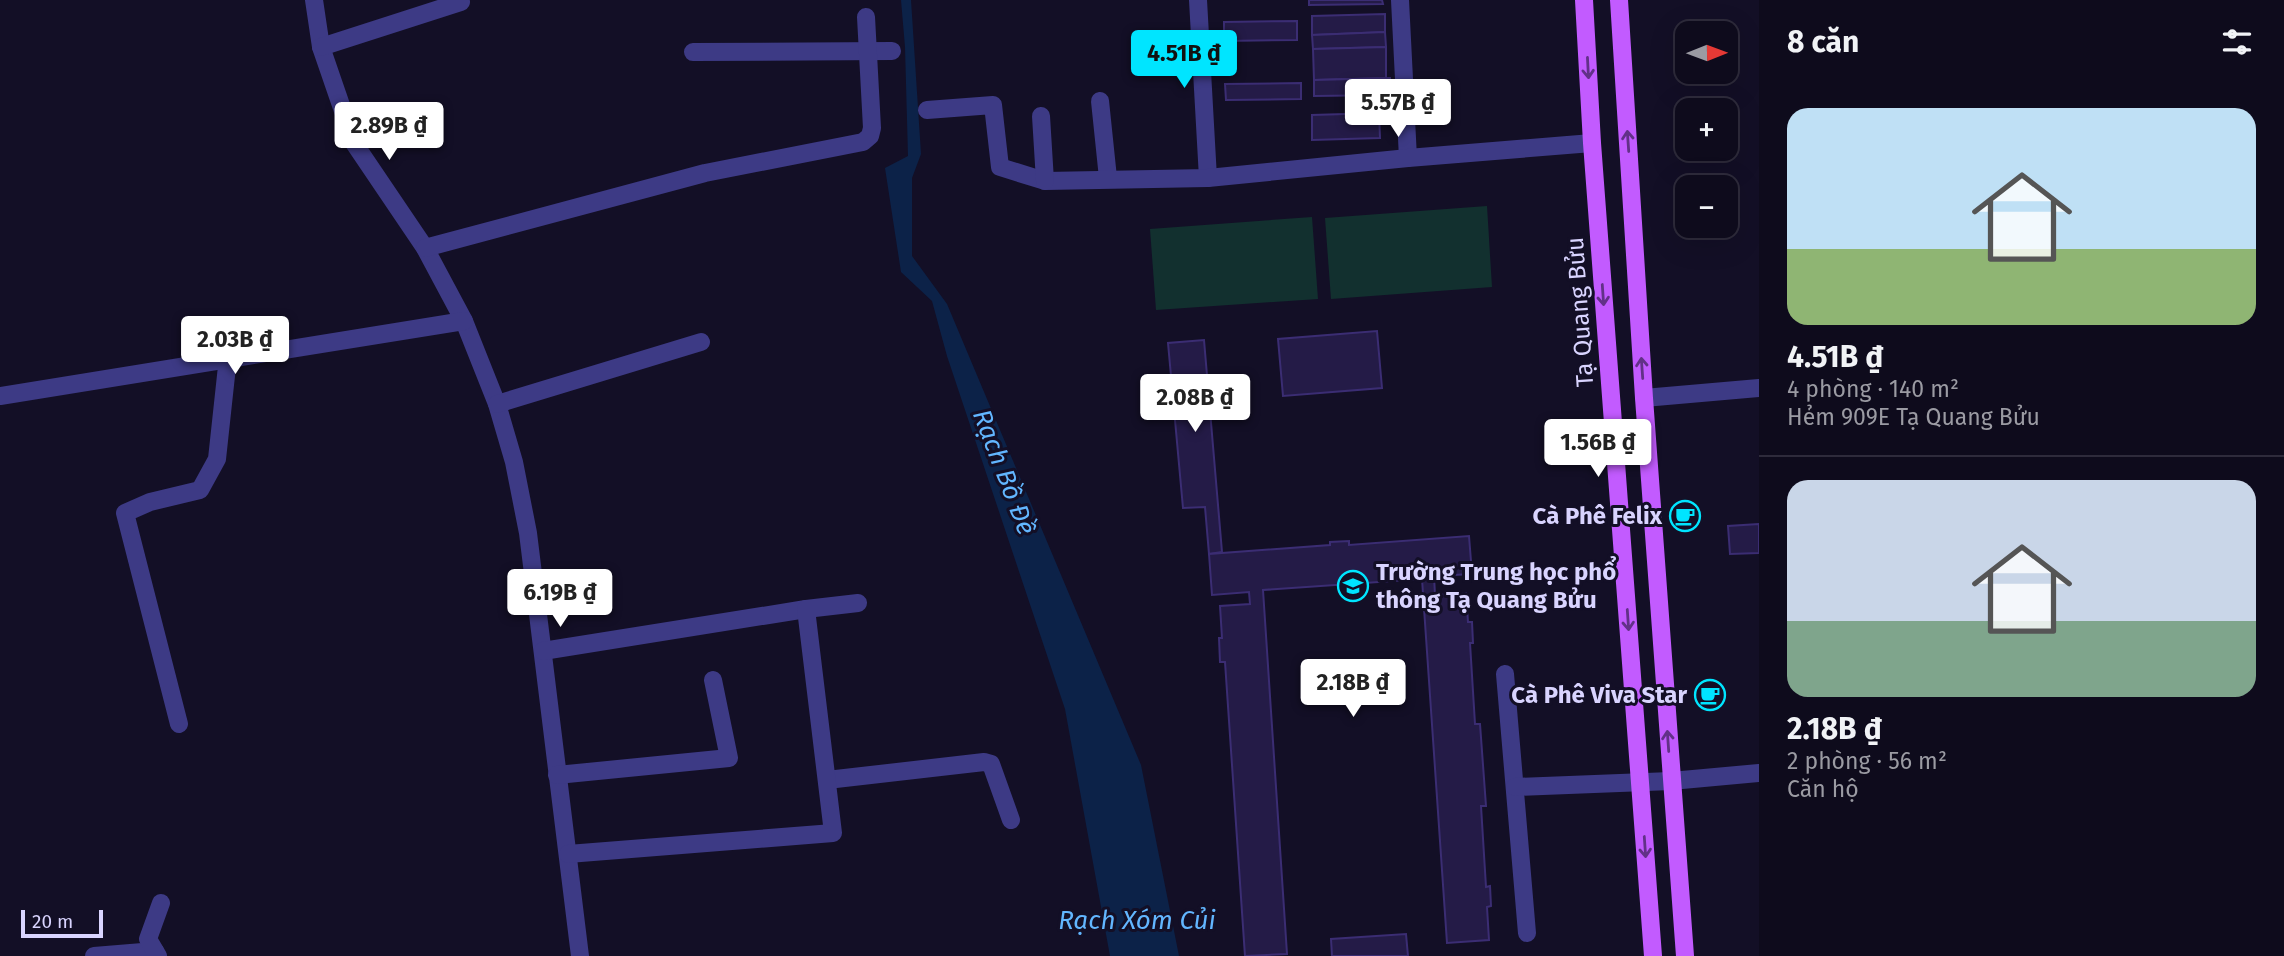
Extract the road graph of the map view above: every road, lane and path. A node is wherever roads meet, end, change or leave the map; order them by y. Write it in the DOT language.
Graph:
graph roads {
  1 [pos="314,0"];
  2 [pos="1198,0"];
  3 [pos="1400,0"];
  4 [pos="1584,0"];
  5 [pos="1619,0"];
  6 [pos="461,2"];
  7 [pos="866,17"];
  8 [pos="321,47"];
  9 [pos="892,51"];
  10 [pos="693,52"];
  11 [pos="867,52"];
  12 [pos="1100,101"];
  13 [pos="926,110"];
  14 [pos="1041,116"];
  15 [pos="1592,143"];
  16 [pos="1408,158"];
  17 [pos="1108,178"];
  18 [pos="1208,178"];
  19 [pos="1045,181"];
  20 [pos="425,248"];
  21 [pos="464,321"];
  22 [pos="701,342"];
  23 [pos="228,358"];
  24 [pos="1759,388"];
  25 [pos="0,396"];
  26 [pos="1644,398"];
  27 [pos="497,404"];
  28 [pos="858,603"];
  29 [pos="806,609"];
  30 [pos="543,652"];
  31 [pos="1505,674"];
  32 [pos="713,680"];
  33 [pos="179,724"];
  34 [pos="1759,773"];
  35 [pos="557,775"];
  36 [pos="827,780"];
  37 [pos="1641,781"];
  38 [pos="1671,781"];
  39 [pos="1515,787"];
  40 [pos="1011,820"];
  41 [pos="568,853"];
  42 [pos="161,903"];
  43 [pos="1527,933"];
  44 [pos="156,953"];
  45 [pos="94,956"];
  46 [pos="580,956"];
  47 [pos="1653,956"];
  48 [pos="1685,956"];
  1 -- 8 [label="street"];
  2 -- 18 [label="street"];
  3 -- 16 [label="street"];
  4 -- 15 [label="main road, Tạ Quang Bửu, one-way"];
  26 -- 5 [label="main road, one-way"];
  6 -- 8 [label="street"];
  7 -- 11 [label="street"];
  8 -- 20 [label="street"];
  9 -- 11 [label="street"];
  10 -- 11 [label="street"];
  11 -- 20 [label="street"];
  12 -- 17 [label="street"];
  13 -- 19 [label="street"];
  14 -- 19 [label="street"];
  15 -- 16 [label="street"];
  15 -- 37 [label="main road, Tạ Quang Bửu, one-way"];
  16 -- 18 [label="street"];
  17 -- 18 [label="street"];
  17 -- 19 [label="street"];
  20 -- 21 [label="street"];
  21 -- 23 [label="street"];
  21 -- 27 [label="street"];
  22 -- 27 [label="street"];
  23 -- 25 [label="street"];
  23 -- 33 [label="street"];
  24 -- 26 [label="street"];
  38 -- 26 [label="main road, one-way"];
  27 -- 30 [label="street"];
  28 -- 29 [label="street"];
  29 -- 30 [label="street"];
  29 -- 36 [label="street"];
  30 -- 35 [label="street"];
  31 -- 39 [label="street"];
  32 -- 35 [label="street"];
  34 -- 38 [label="street"];
  35 -- 41 [label="street"];
  36 -- 40 [label="street"];
  36 -- 41 [label="street"];
  37 -- 38 [label="street"];
  37 -- 39 [label="street"];
  37 -- 47 [label="main road, Tạ Quang Bửu, one-way"];
  38 -- 48 [label="main road"];
  39 -- 43 [label="street"];
  41 -- 46 [label="street"];
  42 -- 44 [label="street"];
  44 -- 45 [label="street"];
}
